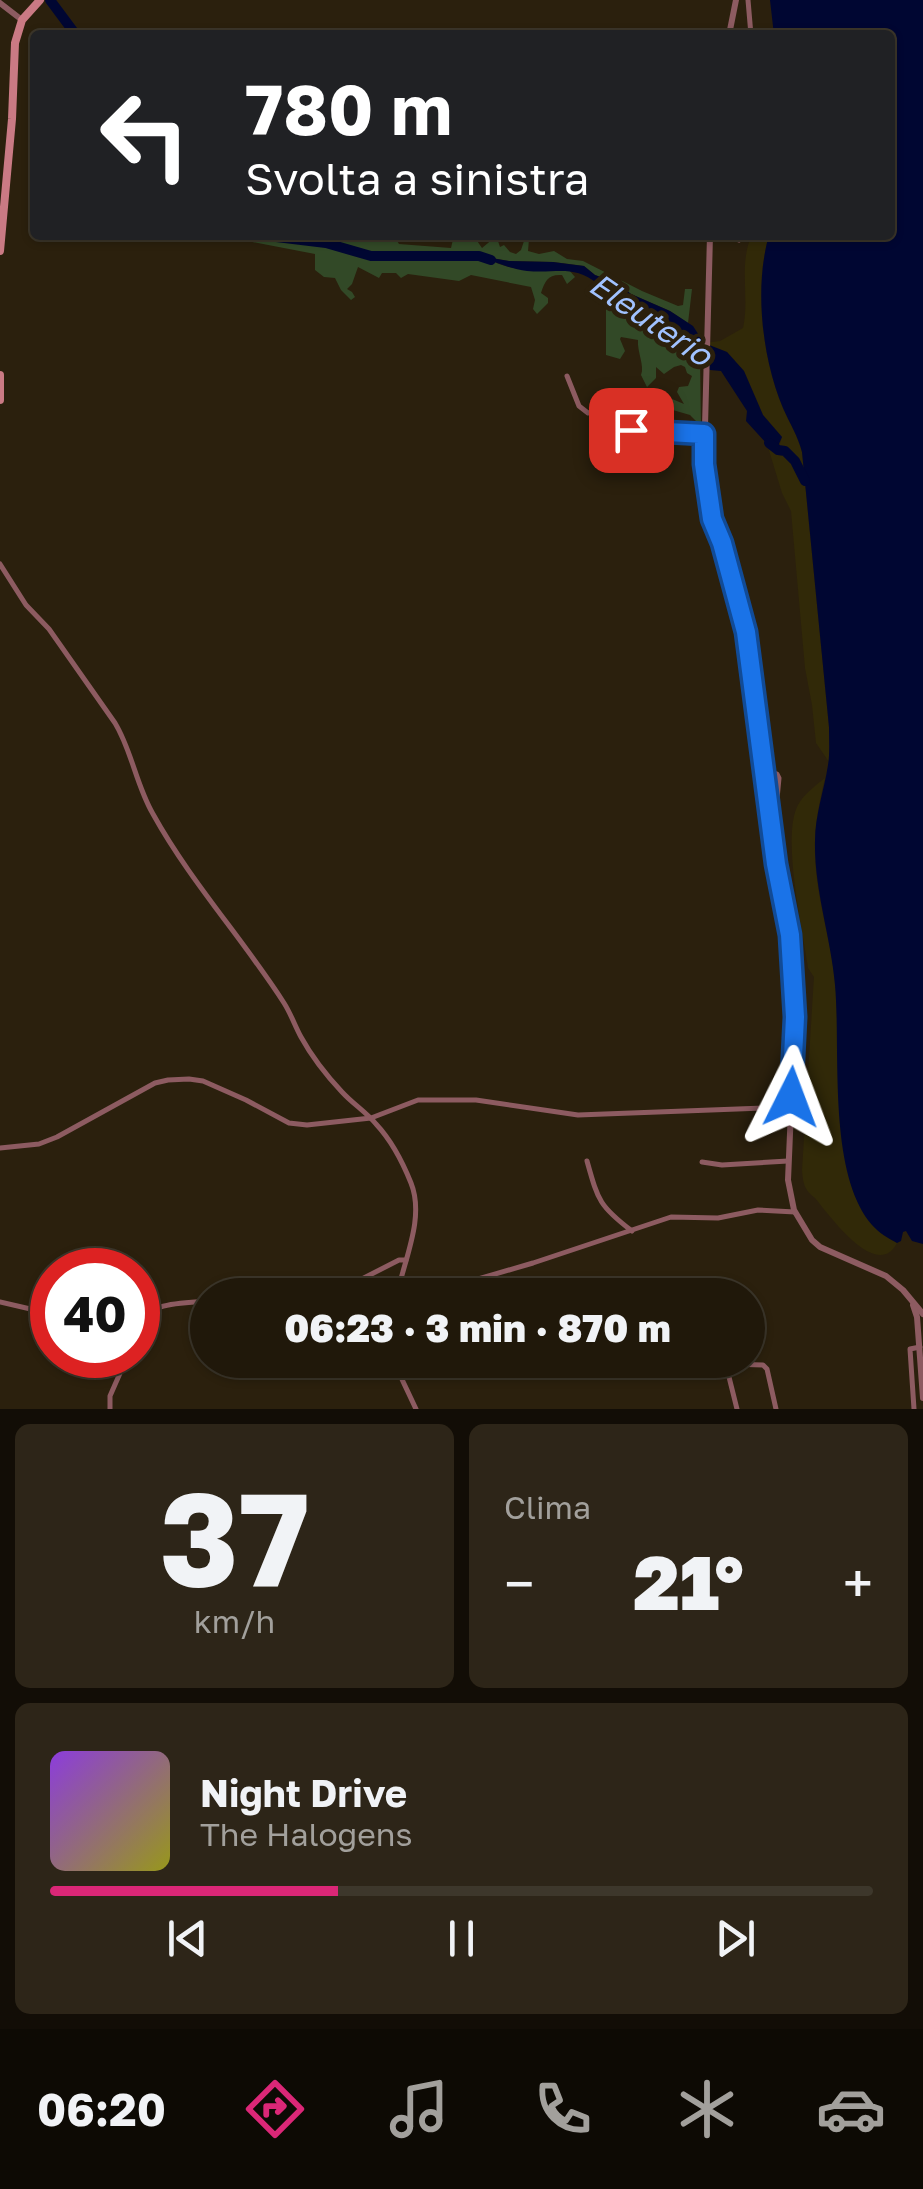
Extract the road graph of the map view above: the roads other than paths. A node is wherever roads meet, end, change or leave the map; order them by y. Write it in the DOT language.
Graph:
graph roads {
  1 [pos="40,0"];
  2 [pos="736,0"];
  3 [pos="748,0"];
  4 [pos="0,3"];
  5 [pos="22,20"];
  6 [pos="730,30"];
  7 [pos="751,30"];
  8 [pos="710,240"];
  9 [pos="0,251"];
  10 [pos="0,375"];
  11 [pos="567,376"];
  12 [pos="0,400"];
  13 [pos="704,434"];
  14 [pos="0,564"];
  15 [pos="790,1107"];
  16 [pos="371,1118"];
  17 [pos="0,1148"];
  18 [pos="587,1161"];
  19 [pos="788,1161"];
  20 [pos="702,1162"];
  21 [pos="795,1212"];
  22 [pos="632,1231"];
  23 [pos="406,1260"];
  24 [pos="362,1278"];
  25 [pos="401,1278"];
  26 [pos="479,1278"];
  27 [pos="908,1295"];
  28 [pos="0,1302"];
  29 [pos="190,1303"];
  30 [pos="160,1307"];
  31 [pos="30,1309"];
  32 [pos="923,1314"];
  33 [pos="921,1343"];
  34 [pos="118,1378"];
  35 [pos="401,1378"];
  36 [pos="923,1401"];
  37 [pos="914,1407"];
  38 [pos="110,1409"];
  39 [pos="416,1409"];
  40 [pos="737,1409"];
  41 [pos="776,1409"];
  1 -- 5 [label="main road"];
  2 -- 6 [label="street"];
  3 -- 7 [label="street"];
  4 -- 5 [label="street"];
  5 -- 9 [label="main road"];
  8 -- 13 [label="street"];
  10 -- 12 [label="main road"];
  11 -- 13 [label="street"];
  13 -- 15 [label="street"];
  14 -- 16 [label="street"];
  15 -- 16 [label="street"];
  15 -- 19 [label="street"];
  16 -- 17 [label="street"];
  16 -- 23 [label="street"];
  18 -- 22 [label="street"];
  19 -- 20 [label="street"];
  19 -- 21 [label="street"];
  21 -- 22 [label="street"];
  21 -- 27 [label="street"];
  22 -- 26 [label="street"];
  23 -- 24 [label="street"];
  23 -- 25 [label="street"];
  27 -- 32 [label="street"];
  27 -- 33 [label="street"];
  28 -- 31 [label="street"];
  29 -- 30 [label="street"];
  33 -- 36 [label="street"];
  33 -- 37 [label="street"];
  34 -- 38 [label="street"];
  35 -- 39 [label="street"];
  36 -- 37 [label="street"];
  40 -- 41 [label="street"];
}
